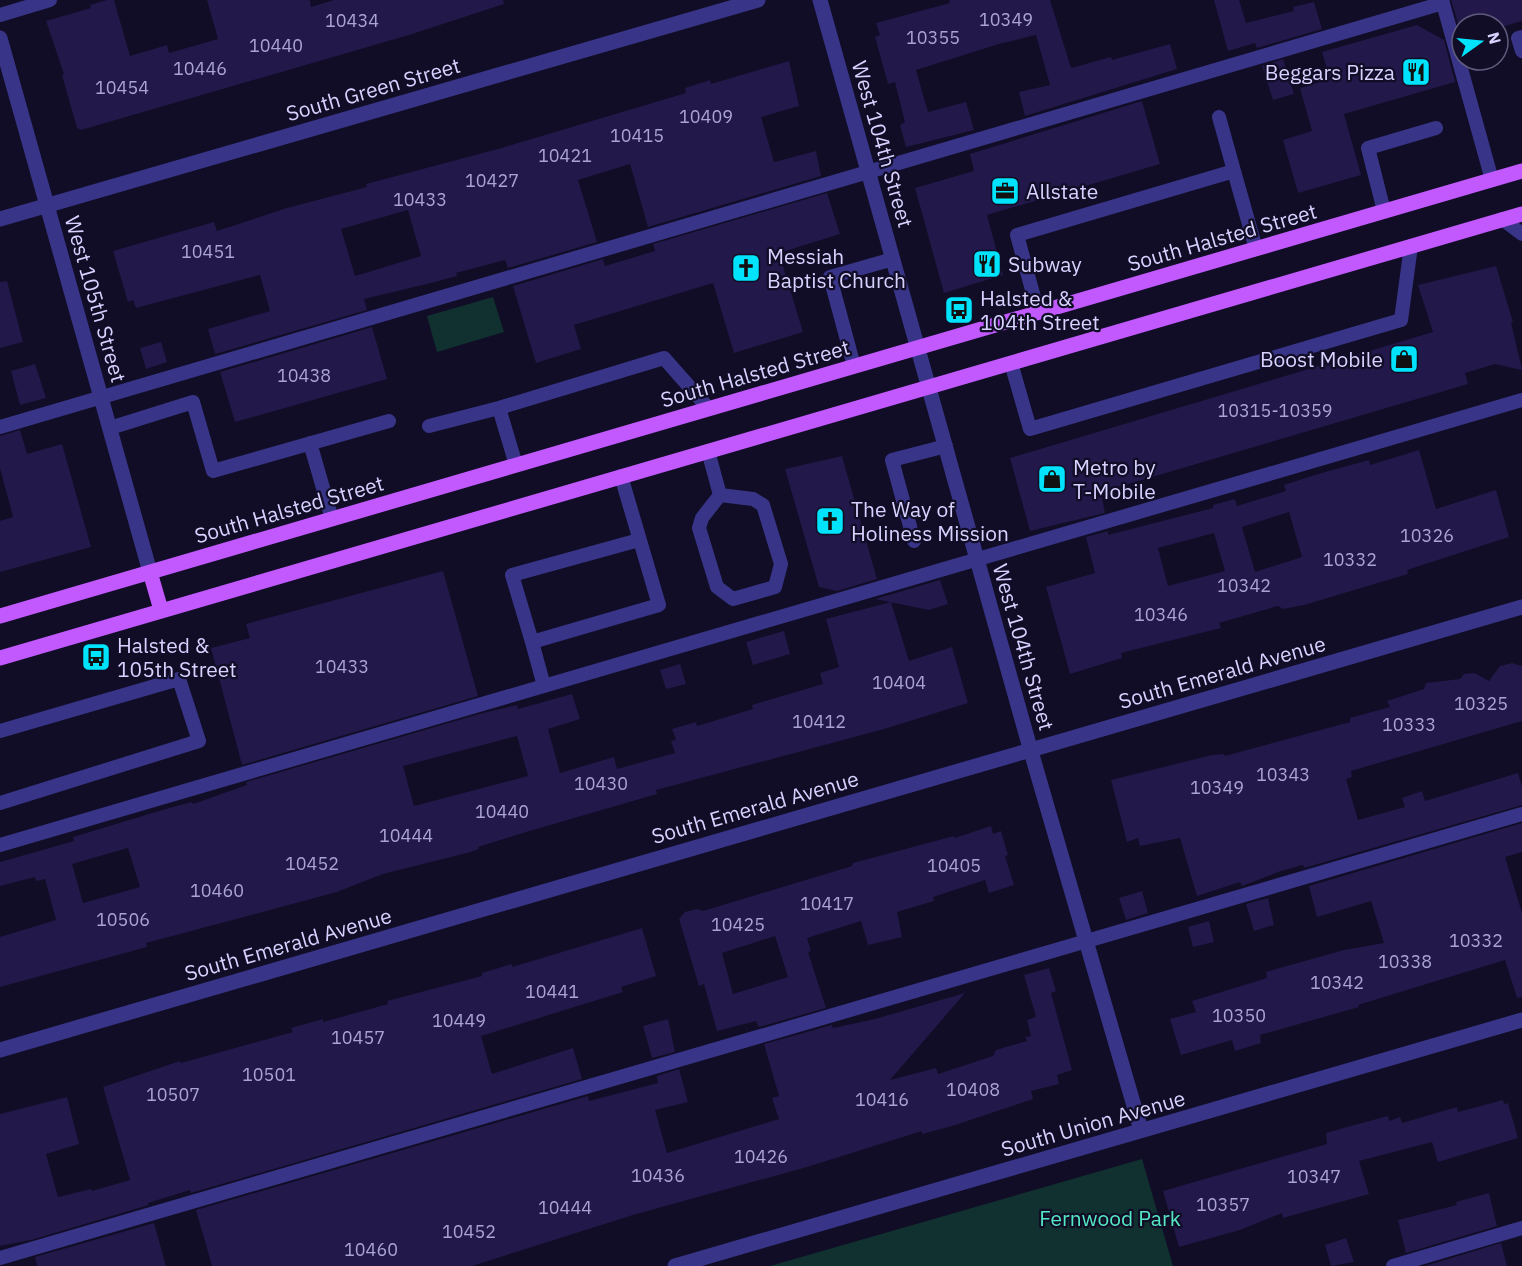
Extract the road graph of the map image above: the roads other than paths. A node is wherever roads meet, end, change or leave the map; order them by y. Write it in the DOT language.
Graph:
graph roads {
  1 [pos="50,0"];
  2 [pos="758,0"];
  3 [pos="820,0"];
  4 [pos="1442,1"];
  5 [pos="0,15"];
  6 [pos="1522,37"];
  7 [pos="0,38"];
  8 [pos="1522,51"];
  9 [pos="1219,117"];
  10 [pos="1436,128"];
  11 [pos="868,171"];
  12 [pos="1234,171"];
  13 [pos="1522,171"];
  14 [pos="1492,180"];
  15 [pos="47,205"];
  16 [pos="1384,211"];
  17 [pos="1522,214"];
  18 [pos="0,219"];
  19 [pos="1502,219"];
  20 [pos="1522,234"];
  21 [pos="1411,246"];
  22 [pos="1256,249"];
  23 [pos="893,259"];
  24 [pos="1038,312"];
  25 [pos="918,347"];
  26 [pos="1011,363"];
  27 [pos="854,366"];
  28 [pos="929,387"];
  29 [pos="101,397"];
  30 [pos="1522,400"];
  31 [pos="499,408"];
  32 [pos="709,409"];
  33 [pos="389,421"];
  34 [pos="429,426"];
  35 [pos="0,427"];
  36 [pos="110,428"];
  37 [pos="310,443"];
  38 [pos="946,446"];
  39 [pos="708,451"];
  40 [pos="516,465"];
  41 [pos="621,476"];
  42 [pos="720,495"];
  43 [pos="332,519"];
  44 [pos="639,540"];
  45 [pos="914,541"];
  46 [pos="977,559"];
  47 [pos="150,572"];
  48 [pos="1522,607"];
  49 [pos="161,610"];
  50 [pos="0,616"];
  51 [pos="532,642"];
  52 [pos="0,658"];
  53 [pos="544,686"];
  54 [pos="0,731"];
  55 [pos="1030,748"];
  56 [pos="0,803"];
  57 [pos="1522,814"];
  58 [pos="0,845"];
  59 [pos="1086,941"];
  60 [pos="1522,1020"];
  61 [pos="0,1050"];
  62 [pos="1141,1130"];
  63 [pos="1522,1228"];
  64 [pos="0,1258"];
  65 [pos="675,1266"];
  66 [pos="1393,1266"];
  1 -- 5 [label="lane"];
  2 -- 15 [label="street, South Green Street"];
  3 -- 11 [label="street, West 104th Street"];
  4 -- 11 [label="lane"];
  4 -- 14 [label="lane"];
  6 -- 8 [label="lane"];
  7 -- 15 [label="street, West 105th Street"];
  9 -- 12 [label="lane"];
  10 -- 16 [label="lane"];
  11 -- 23 [label="street, West 104th Street"];
  11 -- 29 [label="lane"];
  12 -- 22 [label="lane"];
  12 -- 24 [label="lane"];
  13 -- 14 [label="main road, South Halsted Street"];
  14 -- 16 [label="main road, South Halsted Street"];
  15 -- 18 [label="street, South Green Street"];
  15 -- 29 [label="street, West 105th Street"];
  16 -- 22 [label="main road, South Halsted Street"];
  17 -- 19 [label="main road"];
  19 -- 20 [label="lane"];
  19 -- 21 [label="main road"];
  21 -- 26 [label="main road"];
  21 -- 26 [label="lane"];
  22 -- 24 [label="main road, South Halsted Street"];
  23 -- 25 [label="street, West 104th Street"];
  23 -- 27 [label="lane"];
  24 -- 25 [label="main road, South Halsted Street"];
  25 -- 27 [label="main road, South Halsted Street"];
  25 -- 28 [label="street, West 104th Street"];
  26 -- 28 [label="main road"];
  27 -- 32 [label="main road, South Halsted Street"];
  28 -- 38 [label="street, West 104th Street"];
  28 -- 39 [label="main road"];
  29 -- 35 [label="lane"];
  29 -- 36 [label="street, West 105th Street"];
  30 -- 46 [label="lane"];
  31 -- 32 [label="lane"];
  31 -- 34 [label="lane"];
  31 -- 40 [label="lane"];
  32 -- 40 [label="main road, South Halsted Street"];
  33 -- 37 [label="lane"];
  36 -- 37 [label="lane"];
  36 -- 47 [label="street, West 105th Street"];
  37 -- 43 [label="lane"];
  38 -- 45 [label="lane"];
  38 -- 46 [label="street, West 104th Street"];
  39 -- 41 [label="main road"];
  39 -- 42 [label="lane"];
  40 -- 43 [label="main road, South Halsted Street"];
  41 -- 44 [label="lane"];
  41 -- 49 [label="main road"];
  42 -- 42 [label="lane"];
  43 -- 47 [label="main road, South Halsted Street"];
  44 -- 51 [label="lane"];
  44 -- 51 [label="lane"];
  46 -- 53 [label="lane"];
  46 -- 55 [label="street, West 104th Street"];
  47 -- 49 [label="main road"];
  47 -- 50 [label="main road, South Halsted Street"];
  48 -- 55 [label="street, South Emerald Avenue"];
  49 -- 52 [label="main road"];
  51 -- 53 [label="lane"];
  53 -- 58 [label="lane"];
  54 -- 56 [label="lane"];
  55 -- 59 [label="street, West 104th Street"];
  55 -- 61 [label="street, South Emerald Avenue"];
  57 -- 59 [label="lane"];
  59 -- 62 [label="street, West 104th Street"];
  59 -- 64 [label="lane"];
  60 -- 62 [label="street, South Union Avenue"];
  62 -- 65 [label="street, South Union Avenue"];
  63 -- 66 [label="lane"];
}
